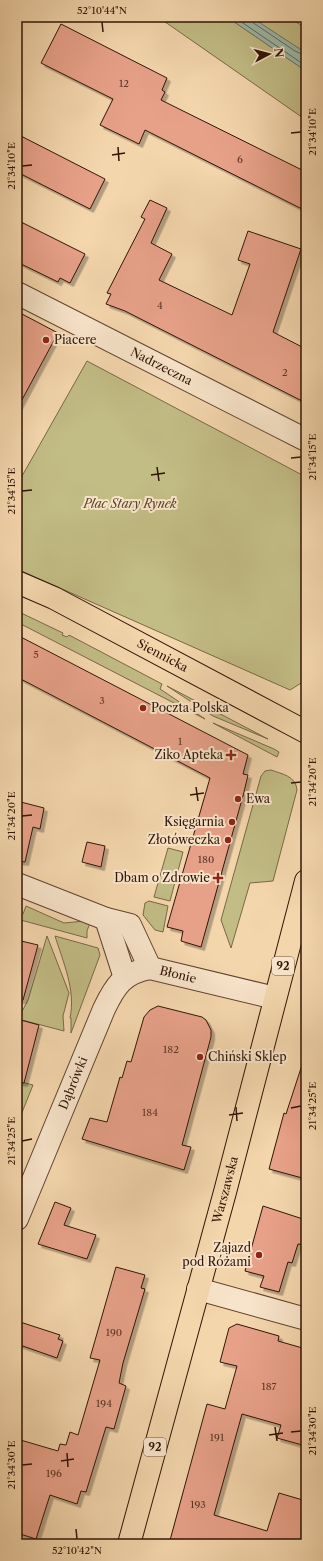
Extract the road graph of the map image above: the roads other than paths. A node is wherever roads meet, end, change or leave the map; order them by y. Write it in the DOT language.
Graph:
graph roads {
  1 [pos="17,293"];
  2 [pos="306,440"];
  3 [pos="17,582"];
  4 [pos="306,732"];
  5 [pos="306,881"];
  6 [pos="17,884"];
  7 [pos="106,919"];
  8 [pos="150,968"];
  9 [pos="125,978"];
  10 [pos="275,998"];
  11 [pos="17,1219"];
  12 [pos="198,1290"];
  13 [pos="306,1319"];
  14 [pos="129,1544"];
  1 -- 2 [label="street, Nadrzeczna"];
  3 -- 4 [label="main road, Siennicka"];
  5 -- 10 [label="main road, Warszawska / 92"];
  6 -- 7 [label="street, Błonie"];
  7 -- 8 [label="street, Błonie"];
  7 -- 9 [label="street"];
  8 -- 9 [label="street, Dąbrówki"];
  8 -- 10 [label="street, Błonie"];
  9 -- 11 [label="street, Dąbrówki"];
  10 -- 12 [label="main road, Warszawska / 92"];
  12 -- 13 [label="street"];
  12 -- 14 [label="main road, Warszawska / 92"];
}
